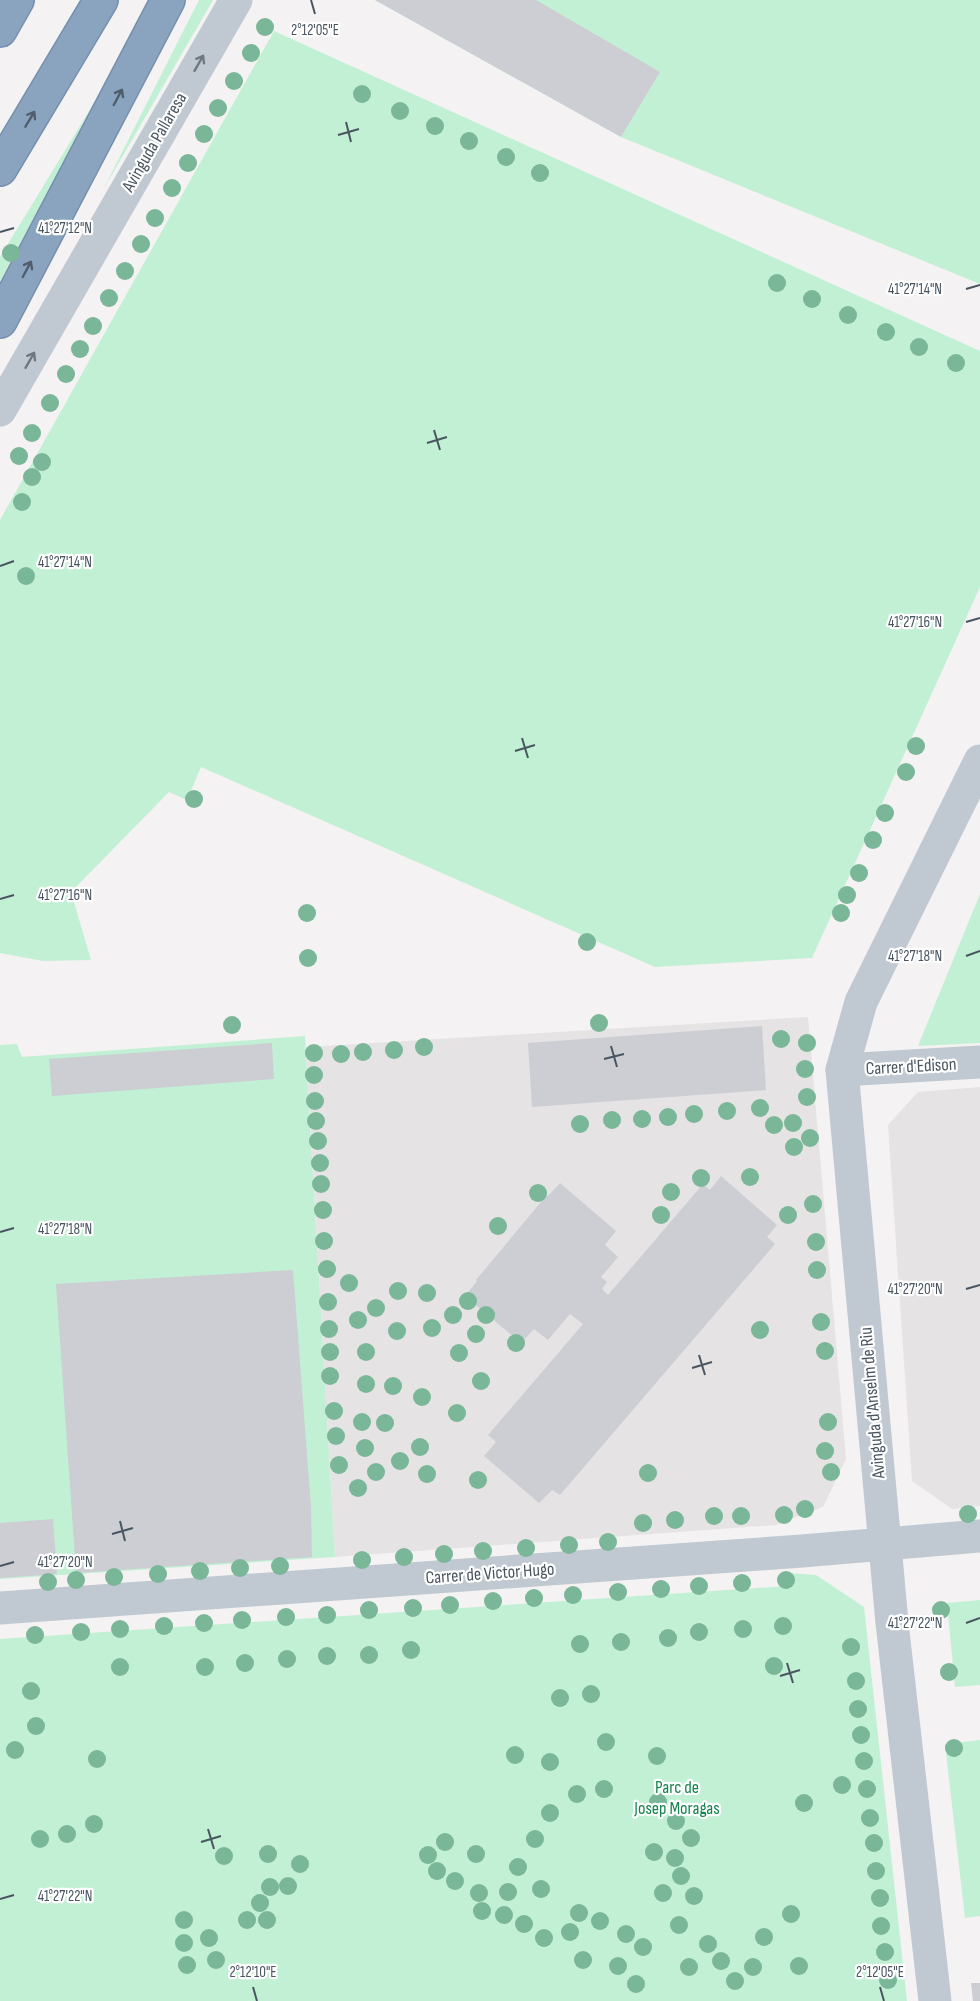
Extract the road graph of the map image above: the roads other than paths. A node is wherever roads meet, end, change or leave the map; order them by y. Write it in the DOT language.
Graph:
graph roads {
  1 [pos="17,0"];
  2 [pos="102,0"];
  3 [pos="168,0"];
  4 [pos="236,0"];
  5 [pos="0,30"];
  6 [pos="0,169"];
  7 [pos="0,321"];
  8 [pos="0,410"];
  9 [pos="980,761"];
  10 [pos="980,1062"];
  11 [pos="842,1070"];
  12 [pos="980,1536"];
  13 [pos="885,1544"];
  14 [pos="0,1608"];
  15 [pos="935,2001"];
  1 -- 5 [label="highway"];
  6 -- 2 [label="highway, one-way"];
  7 -- 3 [label="highway, one-way"];
  8 -- 4 [label="street, Avinguda Pallaresa, one-way"];
  9 -- 11 [label="street, Avinguda d'Anselm de Riu"];
  10 -- 11 [label="street, Carrer d'Edison"];
  11 -- 13 [label="street, Avinguda d'Anselm de Riu"];
  12 -- 13 [label="street, Carrer de Victor Hugo"];
  13 -- 14 [label="street, Carrer de Victor Hugo"];
  13 -- 15 [label="street, Avinguda d'Anselm de Riu"];
}
